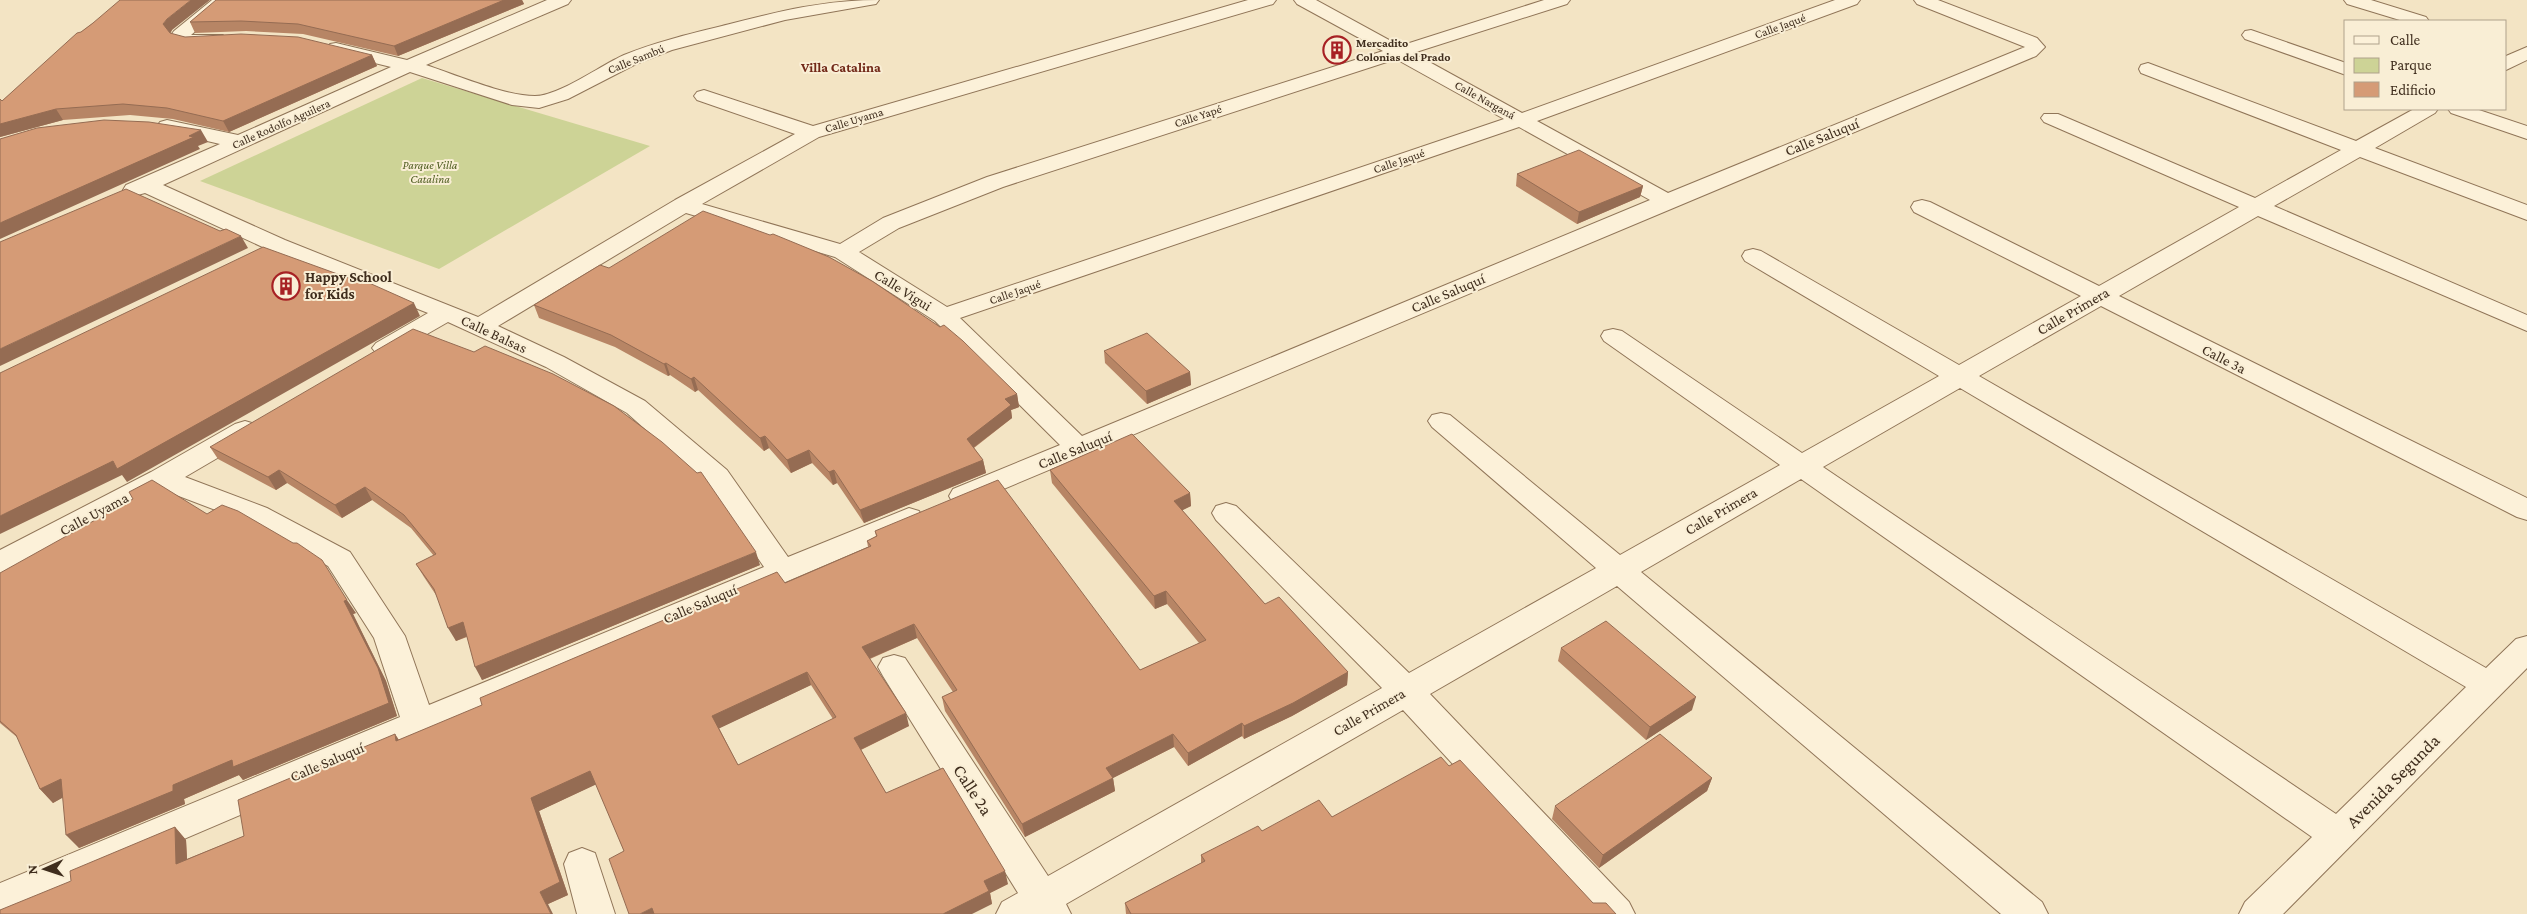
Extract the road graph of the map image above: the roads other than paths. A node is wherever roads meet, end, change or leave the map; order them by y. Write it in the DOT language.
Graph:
graph roads {
  1 [pos="223,0"];
  2 [pos="870,0"];
  3 [pos="1267,0"];
  4 [pos="1303,0"];
  5 [pos="1561,0"];
  6 [pos="1851,0"];
  7 [pos="1923,0"];
  8 [pos="2353,0"];
  9 [pos="552,1"];
  10 [pos="2417,20"];
  11 [pos="2251,35"];
  12 [pos="237,38"];
  13 [pos="321,45"];
  14 [pos="1399,51"];
  15 [pos="2521,53"];
  16 [pos="2507,63"];
  17 [pos="409,66"];
  18 [pos="2344,68"];
  19 [pos="2148,69"];
  20 [pos="704,96"];
  21 [pos="2426,110"];
  22 [pos="2461,110"];
  23 [pos="2051,118"];
  24 [pos="1521,120"];
  25 [pos="146,124"];
  26 [pos="812,133"];
  27 [pos="2527,134"];
  28 [pos="240,142"];
  29 [pos="2358,149"];
  30 [pos="145,185"];
  31 [pos="118,197"];
  32 [pos="1667,201"];
  33 [pos="683,205"];
  34 [pos="1922,206"];
  35 [pos="2255,207"];
  36 [pos="2527,214"];
  37 [pos="278,244"];
  38 [pos="843,252"];
  39 [pos="1752,256"];
  40 [pos="252,257"];
  41 [pos="2099,296"];
  42 [pos="447,312"];
  43 [pos="944,316"];
  44 [pos="2527,324"];
  45 [pos="479,327"];
  46 [pos="1613,336"];
  47 [pos="363,361"];
  48 [pos="1959,376"];
  49 [pos="270,415"];
  50 [pos="1441,421"];
  51 [pos="1080,448"];
  52 [pos="1801,466"];
  53 [pos="161,479"];
  54 [pos="2527,510"];
  55 [pos="1226,513"];
  56 [pos="0,563"];
  57 [pos="782,570"];
  58 [pos="1618,570"];
  59 [pos="2527,648"];
  60 [pos="894,667"];
  61 [pos="2489,685"];
  62 [pos="1406,691"];
  63 [pos="419,723"];
  64 [pos="2338,835"];
  65 [pos="582,864"];
  66 [pos="0,900"];
  67 [pos="1037,909"];
  68 [pos="596,914"];
  69 [pos="1616,914"];
  70 [pos="2029,914"];
  71 [pos="2258,914"];
  1 -- 12 [label="street"];
  2 -- 17 [label="street, Calle Sambú"];
  3 -- 26 [label="street, Calle Uyama"];
  4 -- 14 [label="street, Calle Narganá"];
  5 -- 14 [label="street, Calle Yapé"];
  6 -- 24 [label="street, Calle Jaqué"];
  7 -- 32 [label="street, Calle Saluquí"];
  8 -- 10 [label="street"];
  9 -- 17 [label="street, Calle Rodolfo Aguilera"];
  11 -- 18 [label="street"];
  13 -- 17 [label="street, Calle Sambú"];
  14 -- 24 [label="street, Calle Narganá"];
  14 -- 38 [label="street, Calle Yapé"];
  15 -- 16 [label="street"];
  17 -- 28 [label="street, Calle Rodolfo Aguilera"];
  19 -- 29 [label="street"];
  20 -- 26 [label="street"];
  21 -- 29 [label="street, Calle Primera"];
  22 -- 27 [label="street"];
  23 -- 35 [label="street"];
  24 -- 32 [label="street, Calle Narganá"];
  24 -- 43 [label="street, Calle Jaqué"];
  25 -- 28 [label="street"];
  26 -- 33 [label="street, Calle Uyama"];
  28 -- 30 [label="street, Calle Rodolfo Aguilera"];
  29 -- 35 [label="street, Calle Primera"];
  29 -- 36 [label="street"];
  30 -- 31 [label="street, Calle Rodolfo Aguilera"];
  30 -- 37 [label="street, Calle Balsas"];
  32 -- 51 [label="street, Calle Saluquí"];
  33 -- 38 [label="street, Calle Vigui"];
  33 -- 45 [label="street, Calle Uyama"];
  34 -- 41 [label="street, Calle 3a"];
  35 -- 41 [label="street, Calle Primera"];
  35 -- 44 [label="street"];
  37 -- 40 [label="street"];
  37 -- 42 [label="street, Calle Balsas"];
  38 -- 43 [label="street, Calle Vigui"];
  39 -- 48 [label="street"];
  41 -- 48 [label="street, Calle Primera"];
  41 -- 54 [label="street, Calle 3a"];
  42 -- 45 [label="street, Calle Balsas"];
  42 -- 47 [label="street"];
  43 -- 51 [label="street, Calle Vigui"];
  45 -- 57 [label="street, Calle Balsas"];
  46 -- 52 [label="street"];
  48 -- 52 [label="street, Calle Primera"];
  48 -- 61 [label="street"];
  49 -- 53 [label="street, Calle Uyama"];
  50 -- 58 [label="street"];
  51 -- 57 [label="street, Calle Saluquí"];
  52 -- 58 [label="street, Calle Primera"];
  52 -- 64 [label="street"];
  53 -- 56 [label="street, Calle Uyama"];
  53 -- 63 [label="street"];
  55 -- 62 [label="street"];
  57 -- 63 [label="street, Calle Saluquí"];
  58 -- 62 [label="street, Calle Primera"];
  58 -- 70 [label="street"];
  59 -- 61 [label="street, Avenida Segunda"];
  60 -- 67 [label="street, Calle 2a"];
  61 -- 64 [label="street, Avenida Segunda"];
  62 -- 67 [label="street, Calle Primera"];
  62 -- 69 [label="street"];
  63 -- 66 [label="street, Calle Saluquí"];
  64 -- 71 [label="street, Avenida Segunda"];
  65 -- 68 [label="street"];
}
